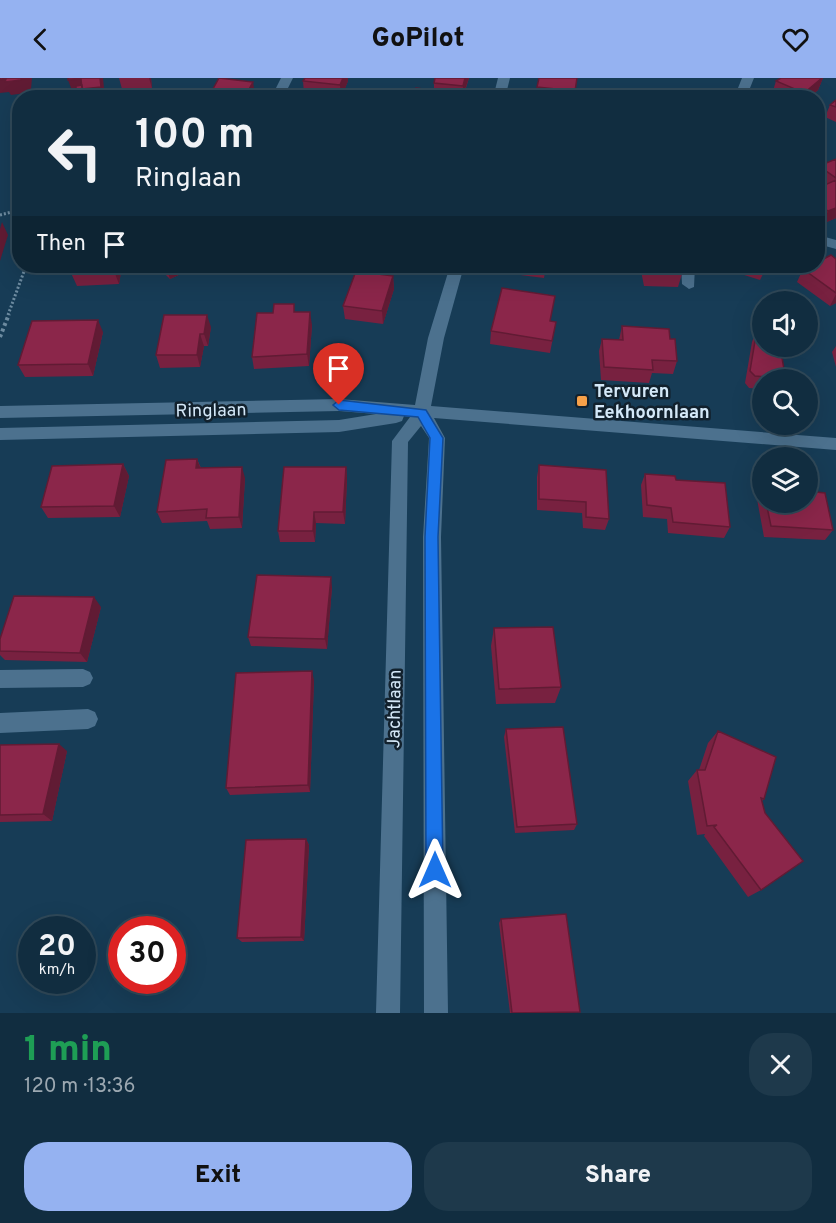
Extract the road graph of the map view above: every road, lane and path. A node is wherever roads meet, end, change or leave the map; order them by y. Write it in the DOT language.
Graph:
graph roads {
  1 [pos="23,273"];
  2 [pos="455,273"];
  3 [pos="688,273"];
  4 [pos="689,284"];
  5 [pos="0,337"];
  6 [pos="0,412"];
  7 [pos="422,413"];
  8 [pos="0,434"];
  9 [pos="836,444"];
  10 [pos="83,678"];
  11 [pos="0,679"];
  12 [pos="88,719"];
  13 [pos="0,723"];
  14 [pos="388,1013"];
  15 [pos="436,1013"];
  1 -- 5 [label="path"];
  2 -- 7 [label="street, Jachtlaan"];
  3 -- 4 [label="street"];
  6 -- 7 [label="street, Ringlaan"];
  7 -- 8 [label="street, Ringlaan"];
  7 -- 9 [label="street, Ringlaan"];
  7 -- 14 [label="street, Jachtlaan"];
  7 -- 15 [label="street"];
  10 -- 11 [label="street"];
  12 -- 13 [label="street"];
}
